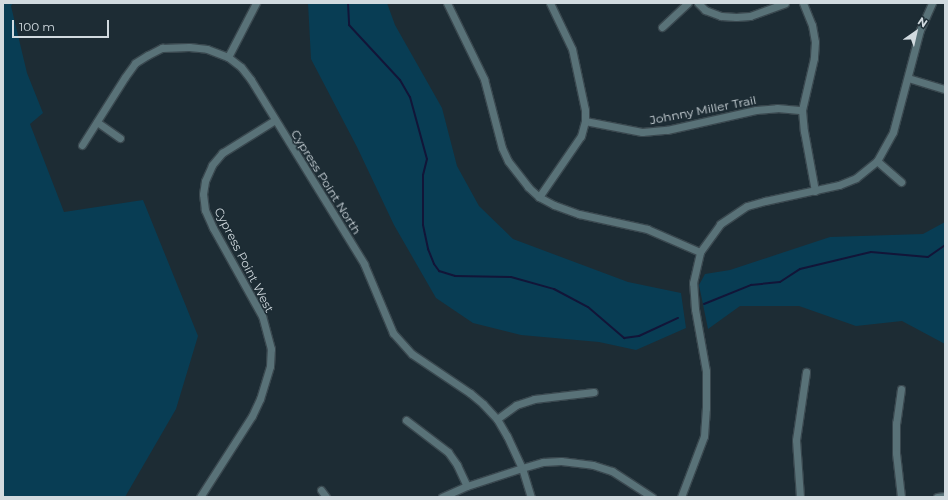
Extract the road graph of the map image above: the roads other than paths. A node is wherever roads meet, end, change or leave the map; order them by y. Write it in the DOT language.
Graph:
graph roads {
  1 [pos="256,3"];
  2 [pos="447,3"];
  3 [pos="550,3"];
  4 [pos="688,3"];
  5 [pos="698,3"];
  6 [pos="785,3"];
  7 [pos="803,3"];
  8 [pos="932,3"];
  9 [pos="662,27"];
  10 [pos="228,57"];
  11 [pos="908,78"];
  12 [pos="945,89"];
  13 [pos="802,110"];
  14 [pos="275,120"];
  15 [pos="97,122"];
  16 [pos="585,122"];
  17 [pos="120,138"];
  18 [pos="82,145"];
  19 [pos="877,161"];
  20 [pos="901,182"];
  21 [pos="815,191"];
  22 [pos="539,197"];
  23 [pos="700,252"];
  24 [pos="806,372"];
  25 [pos="902,389"];
  26 [pos="594,392"];
  27 [pos="497,419"];
  28 [pos="406,420"];
  29 [pos="522,468"];
  30 [pos="467,486"];
  31 [pos="321,490"];
  32 [pos="945,496"];
  33 [pos="200,497"];
  34 [pos="326,497"];
  35 [pos="442,497"];
  36 [pos="531,497"];
  37 [pos="652,497"];
  38 [pos="681,497"];
  39 [pos="800,497"];
  40 [pos="902,497"];
  41 [pos="937,497"];
  1 -- 10 [label="street"];
  2 -- 22 [label="street"];
  3 -- 16 [label="street"];
  4 -- 9 [label="street"];
  5 -- 6 [label="street"];
  7 -- 13 [label="street"];
  8 -- 11 [label="street"];
  10 -- 14 [label="street, Cypress Point North"];
  10 -- 15 [label="street, Cypress Point North"];
  11 -- 12 [label="street"];
  11 -- 19 [label="street"];
  13 -- 16 [label="street, Johnny Miller Trail"];
  13 -- 21 [label="street"];
  14 -- 27 [label="street, Cypress Point North"];
  14 -- 33 [label="street, Cypress Point West"];
  15 -- 17 [label="street"];
  15 -- 18 [label="street, Cypress Point North"];
  16 -- 22 [label="street"];
  19 -- 20 [label="street"];
  19 -- 21 [label="street"];
  21 -- 23 [label="street"];
  22 -- 23 [label="street"];
  23 -- 38 [label="street"];
  24 -- 39 [label="street"];
  25 -- 40 [label="street"];
  26 -- 27 [label="street"];
  27 -- 29 [label="street, Cypress Point North"];
  28 -- 30 [label="street"];
  29 -- 30 [label="street"];
  29 -- 36 [label="street, Cypress Point North"];
  29 -- 37 [label="street"];
  30 -- 35 [label="street"];
  31 -- 34 [label="street"];
  32 -- 41 [label="street"];
}
